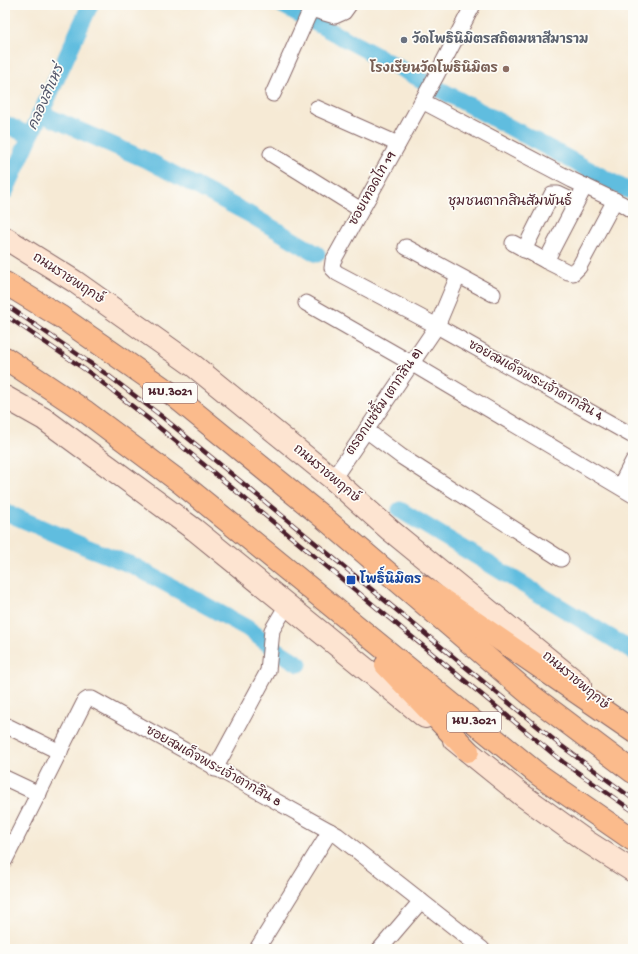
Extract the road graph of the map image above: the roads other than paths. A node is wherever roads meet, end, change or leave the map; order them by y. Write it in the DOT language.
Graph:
graph roads {
  1 [pos="349,5"];
  2 [pos="473,5"];
  3 [pos="307,13"];
  4 [pos="273,94"];
  5 [pos="424,97"];
  6 [pos="317,108"];
  7 [pos="398,144"];
  8 [pos="271,154"];
  9 [pos="585,186"];
  10 [pos="615,200"];
  11 [pos="575,202"];
  12 [pos="361,210"];
  13 [pos="633,211"];
  14 [pos="8,240"];
  15 [pos="406,247"];
  16 [pos="546,261"];
  17 [pos="458,276"];
  18 [pos="5,283"];
  19 [pos="494,294"];
  20 [pos="306,303"];
  21 [pos="437,326"];
  22 [pos="5,358"];
  23 [pos="411,363"];
  24 [pos="5,397"];
  25 [pos="366,430"];
  26 [pos="633,436"];
  27 [pos="633,461"];
  28 [pos="333,478"];
  29 [pos="620,486"];
  30 [pos="633,495"];
  31 [pos="324,518"];
  32 [pos="561,559"];
  33 [pos="320,596"];
  34 [pos="287,604"];
  35 [pos="5,725"];
  36 [pos="633,730"];
  37 [pos="468,751"];
  38 [pos="60,752"];
  39 [pos="216,769"];
  40 [pos="633,772"];
  41 [pos="5,778"];
  42 [pos="39,794"];
  43 [pos="330,831"];
  44 [pos="633,840"];
  45 [pos="5,860"];
  46 [pos="633,871"];
  47 [pos="421,901"];
  48 [pos="479,948"];
  49 [pos="257,949"];
  50 [pos="380,949"];
  1 -- 3 [label="street"];
  2 -- 5 [label="street, ซอยเทอดไท 19"];
  3 -- 4 [label="street"];
  5 -- 7 [label="street, ซอยเทอดไท 19"];
  5 -- 9 [label="street"];
  6 -- 7 [label="street"];
  7 -- 12 [label="street, ซอยเทอดไท 19"];
  8 -- 12 [label="street"];
  9 -- 10 [label="street"];
  9 -- 11 [label="street"];
  10 -- 13 [label="street"];
  10 -- 16 [label="street"];
  11 -- 16 [label="street"];
  11 -- 16 [label="street"];
  12 -- 21 [label="street, ซอยเทอดไท 19"];
  14 -- 28 [label="main road, ถนนราชพฤกษ์ / นบ.3021"];
  15 -- 17 [label="street"];
  17 -- 19 [label="street"];
  17 -- 21 [label="street, ตรอกแซ่ซิ้ม (ตากสิน 8)"];
  18 -- 31 [label="main road, นบ.3021"];
  20 -- 23 [label="street"];
  21 -- 23 [label="street, ตรอกแซ่ซิ้ม (ตากสิน 8)"];
  21 -- 26 [label="street, ซอยสมเด็จพระเจ้าตากสิน 4"];
  22 -- 33 [label="main road, นบ.3021"];
  23 -- 25 [label="street, ตรอกแซ่ซิ้ม (ตากสิน 8)"];
  23 -- 29 [label="street"];
  24 -- 34 [label="main road, นบ.3021"];
  25 -- 28 [label="street, ตรอกแซ่ซิ้ม (ตากสิน 8)"];
  25 -- 32 [label="street"];
  27 -- 29 [label="street"];
  28 -- 36 [label="main road, ถนนราชพฤกษ์ / นบ.3021"];
  29 -- 30 [label="street"];
  31 -- 36 [label="main road"];
  31 -- 40 [label="main road, นบ.3021"];
  33 -- 37 [label="main road"];
  33 -- 44 [label="main road, นบ.3021"];
  34 -- 37 [label="main road, นบ.3021"];
  34 -- 39 [label="street"];
  35 -- 38 [label="street"];
  37 -- 46 [label="main road, นบ.3021"];
  38 -- 39 [label="street, ซอยสมเด็จพระเจ้าตากสิน 8"];
  38 -- 42 [label="street, ซอยสมเด็จพระเจ้าตากสิน 8"];
  39 -- 43 [label="street, ซอยสมเด็จพระเจ้าตากสิน 8"];
  41 -- 42 [label="street"];
  42 -- 45 [label="street, ซอยสมเด็จพระเจ้าตากสิน 8"];
  43 -- 47 [label="street, ซอยสมเด็จพระเจ้าตากสิน 8"];
  43 -- 49 [label="street"];
  47 -- 48 [label="street, ซอยสมเด็จพระเจ้าตากสิน 8"];
  47 -- 50 [label="street"];
}
